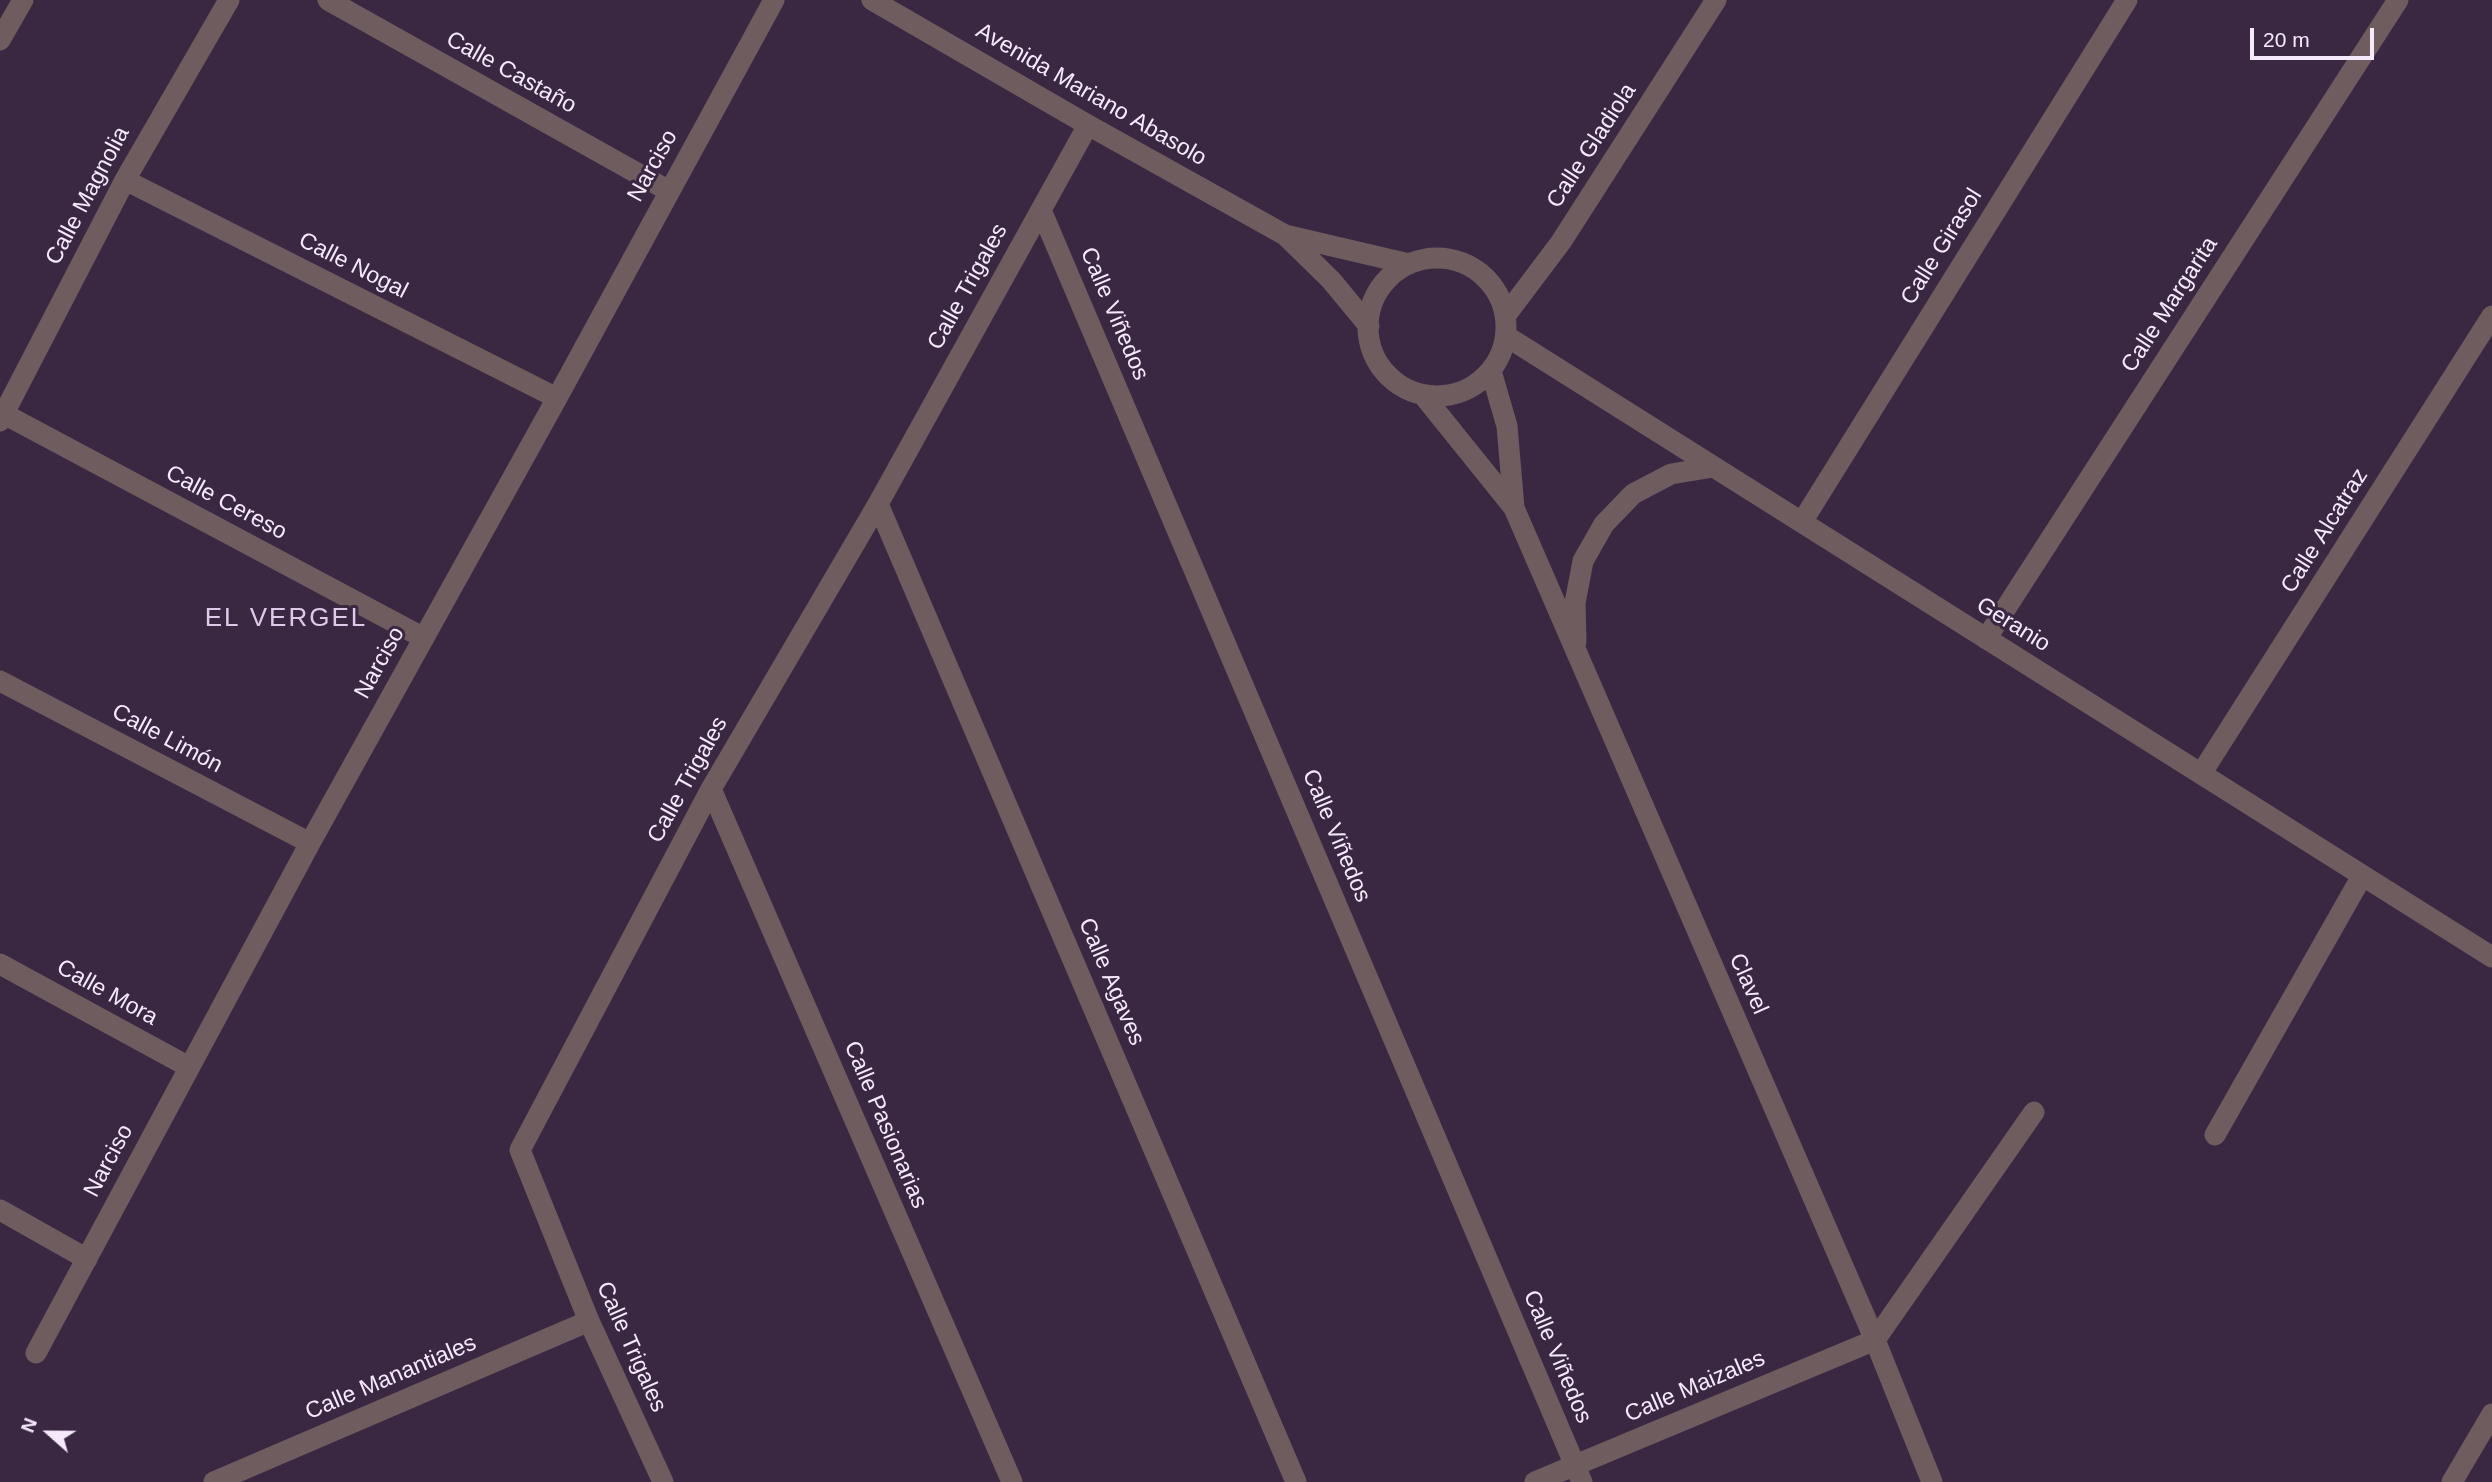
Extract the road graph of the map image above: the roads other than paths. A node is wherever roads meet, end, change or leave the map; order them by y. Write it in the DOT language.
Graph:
graph roads {
  1 [pos="23,0"];
  2 [pos="229,0"];
  3 [pos="328,0"];
  4 [pos="774,0"];
  5 [pos="872,0"];
  6 [pos="1717,0"];
  7 [pos="2127,0"];
  8 [pos="2398,0"];
  9 [pos="0,40"];
  10 [pos="1087,125"];
  11 [pos="125,180"];
  12 [pos="669,191"];
  13 [pos="1041,210"];
  14 [pos="1285,235"];
  15 [pos="1409,264"];
  16 [pos="1506,315"];
  17 [pos="2492,316"];
  18 [pos="1368,326"];
  19 [pos="1506,336"];
  20 [pos="1491,371"];
  21 [pos="1423,395"];
  22 [pos="557,398"];
  23 [pos="2,417"];
  24 [pos="1713,467"];
  25 [pos="878,504"];
  26 [pos="1514,508"];
  27 [pos="1802,522"];
  28 [pos="424,638"];
  29 [pos="1986,639"];
  30 [pos="1577,655"];
  31 [pos="0,681"];
  32 [pos="2201,774"];
  33 [pos="711,789"];
  34 [pos="310,843"];
  35 [pos="2362,876"];
  36 [pos="2492,957"];
  37 [pos="0,964"];
  38 [pos="188,1067"];
  39 [pos="2035,1112"];
  40 [pos="2215,1135"];
  41 [pos="0,1210"];
  42 [pos="87,1258"];
  43 [pos="589,1321"];
  44 [pos="1875,1340"];
  45 [pos="36,1353"];
  46 [pos="2492,1414"];
  47 [pos="1578,1474"];
  48 [pos="214,1482"];
  49 [pos="663,1482"];
  50 [pos="1012,1482"];
  51 [pos="1296,1482"];
  52 [pos="1535,1482"];
  53 [pos="1932,1482"];
  54 [pos="2452,1482"];
  1 -- 9 [label="street"];
  2 -- 11 [label="street, Calle Magnolia"];
  3 -- 12 [label="street, Calle Castaño"];
  4 -- 12 [label="street, Narciso"];
  5 -- 10 [label="street, Avenida Mariano Abasolo"];
  6 -- 16 [label="street, Calle Gladiola"];
  7 -- 27 [label="street, Calle Girasol"];
  8 -- 29 [label="street, Calle Margarita"];
  10 -- 13 [label="street, Calle Trigales"];
  10 -- 14 [label="street, Avenida Mariano Abasolo"];
  11 -- 22 [label="street, Calle Nogal"];
  11 -- 23 [label="street, Calle Magnolia"];
  12 -- 22 [label="street, Narciso"];
  13 -- 25 [label="street, Calle Trigales"];
  13 -- 47 [label="street, Calle Viñedos"];
  14 -- 15 [label="street"];
  14 -- 18 [label="street"];
  15 -- 16 [label="street"];
  15 -- 18 [label="street"];
  16 -- 19 [label="street"];
  17 -- 32 [label="street, Calle Alcatraz"];
  18 -- 21 [label="street"];
  19 -- 20 [label="street"];
  19 -- 24 [label="street, Geranio"];
  20 -- 21 [label="street"];
  20 -- 26 [label="street"];
  21 -- 26 [label="street"];
  22 -- 28 [label="street, Narciso"];
  23 -- 28 [label="street, Calle Cereso"];
  24 -- 27 [label="street, Geranio"];
  24 -- 30 [label="street"];
  25 -- 33 [label="street, Calle Trigales"];
  25 -- 51 [label="street, Calle Agaves"];
  26 -- 30 [label="street, Clavel"];
  27 -- 29 [label="street, Geranio"];
  28 -- 34 [label="street, Narciso"];
  29 -- 32 [label="street, Geranio"];
  30 -- 44 [label="street, Clavel"];
  31 -- 34 [label="street, Calle Limón"];
  32 -- 35 [label="street, Geranio"];
  33 -- 43 [label="street, Calle Trigales"];
  33 -- 50 [label="street, Calle Pasionarias"];
  34 -- 38 [label="street, Narciso"];
  35 -- 36 [label="street, Geranio"];
  35 -- 40 [label="street"];
  37 -- 38 [label="street, Calle Mora"];
  38 -- 42 [label="street, Narciso"];
  39 -- 44 [label="street"];
  41 -- 42 [label="street"];
  42 -- 45 [label="street, Narciso"];
  43 -- 48 [label="street, Calle Manantiales"];
  43 -- 49 [label="street, Calle Trigales"];
  44 -- 47 [label="street, Calle Maizales"];
  44 -- 53 [label="street, Clavel"];
  46 -- 54 [label="street"];
  47 -- 52 [label="street, Calle Maizales"];
}
